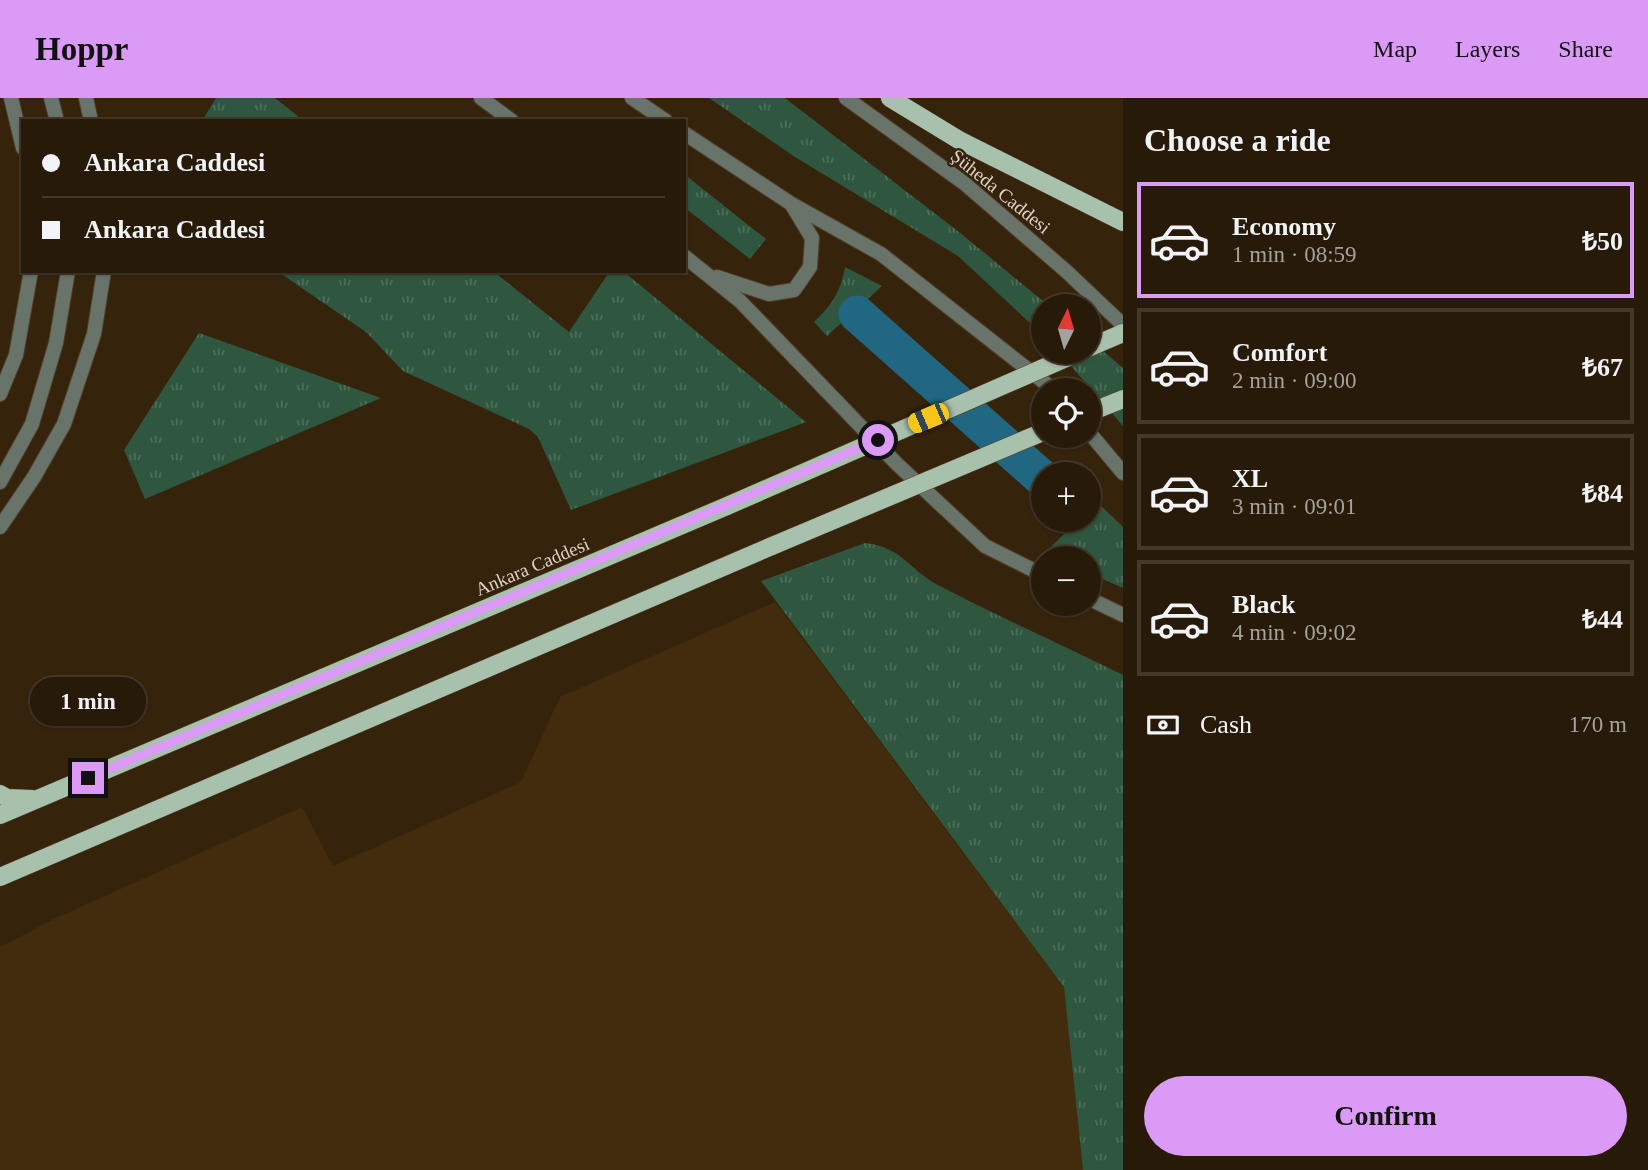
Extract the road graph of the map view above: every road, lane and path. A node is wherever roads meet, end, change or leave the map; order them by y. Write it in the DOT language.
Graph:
graph roads {
  1 [pos="10,98"];
  2 [pos="51,98"];
  3 [pos="86,98"];
  4 [pos="481,98"];
  5 [pos="632,98"];
  6 [pos="846,98"];
  7 [pos="890,98"];
  8 [pos="56,119"];
  9 [pos="91,119"];
  10 [pos="509,119"];
  11 [pos="663,119"];
  12 [pos="686,134"];
  13 [pos="21,140"];
  14 [pos="790,203"];
  15 [pos="1123,222"];
  16 [pos="686,258"];
  17 [pos="31,273"];
  18 [pos="68,273"];
  19 [pos="104,273"];
  20 [pos="706,273"];
  21 [pos="1123,325"];
  22 [pos="1123,333"];
  23 [pos="1101,342"];
  24 [pos="1052,364"];
  25 [pos="1039,378"];
  26 [pos="0,394"];
  27 [pos="1123,399"];
  28 [pos="1101,408"];
  29 [pos="1031,437"];
  30 [pos="1101,447"];
  31 [pos="1123,473"];
  32 [pos="0,482"];
  33 [pos="0,527"];
  34 [pos="1031,569"];
  35 [pos="1101,604"];
  36 [pos="1123,615"];
  37 [pos="0,794"];
  38 [pos="39,800"];
  39 [pos="0,815"];
  40 [pos="0,877"];
  1 -- 13 [label="street"];
  2 -- 8 [label="street"];
  3 -- 9 [label="street"];
  4 -- 10 [label="street"];
  5 -- 11 [label="street"];
  6 -- 21 [label="street, Şüheda Caddesi"];
  7 -- 15 [label="main road"];
  12 -- 14 [label="street"];
  14 -- 20 [label="street"];
  14 -- 25 [label="street"];
  16 -- 20 [label="street"];
  17 -- 26 [label="street"];
  18 -- 32 [label="street"];
  19 -- 33 [label="street"];
  20 -- 34 [label="street"];
  22 -- 23 [label="main road"];
  24 -- 38 [label="main road, Ankara Caddesi, bridge"];
  27 -- 28 [label="main road"];
  29 -- 40 [label="main road, bridge"];
  30 -- 31 [label="street"];
  35 -- 36 [label="street"];
  37 -- 38 [label="main road"];
  38 -- 39 [label="main road, Ankara Caddesi"];
}
